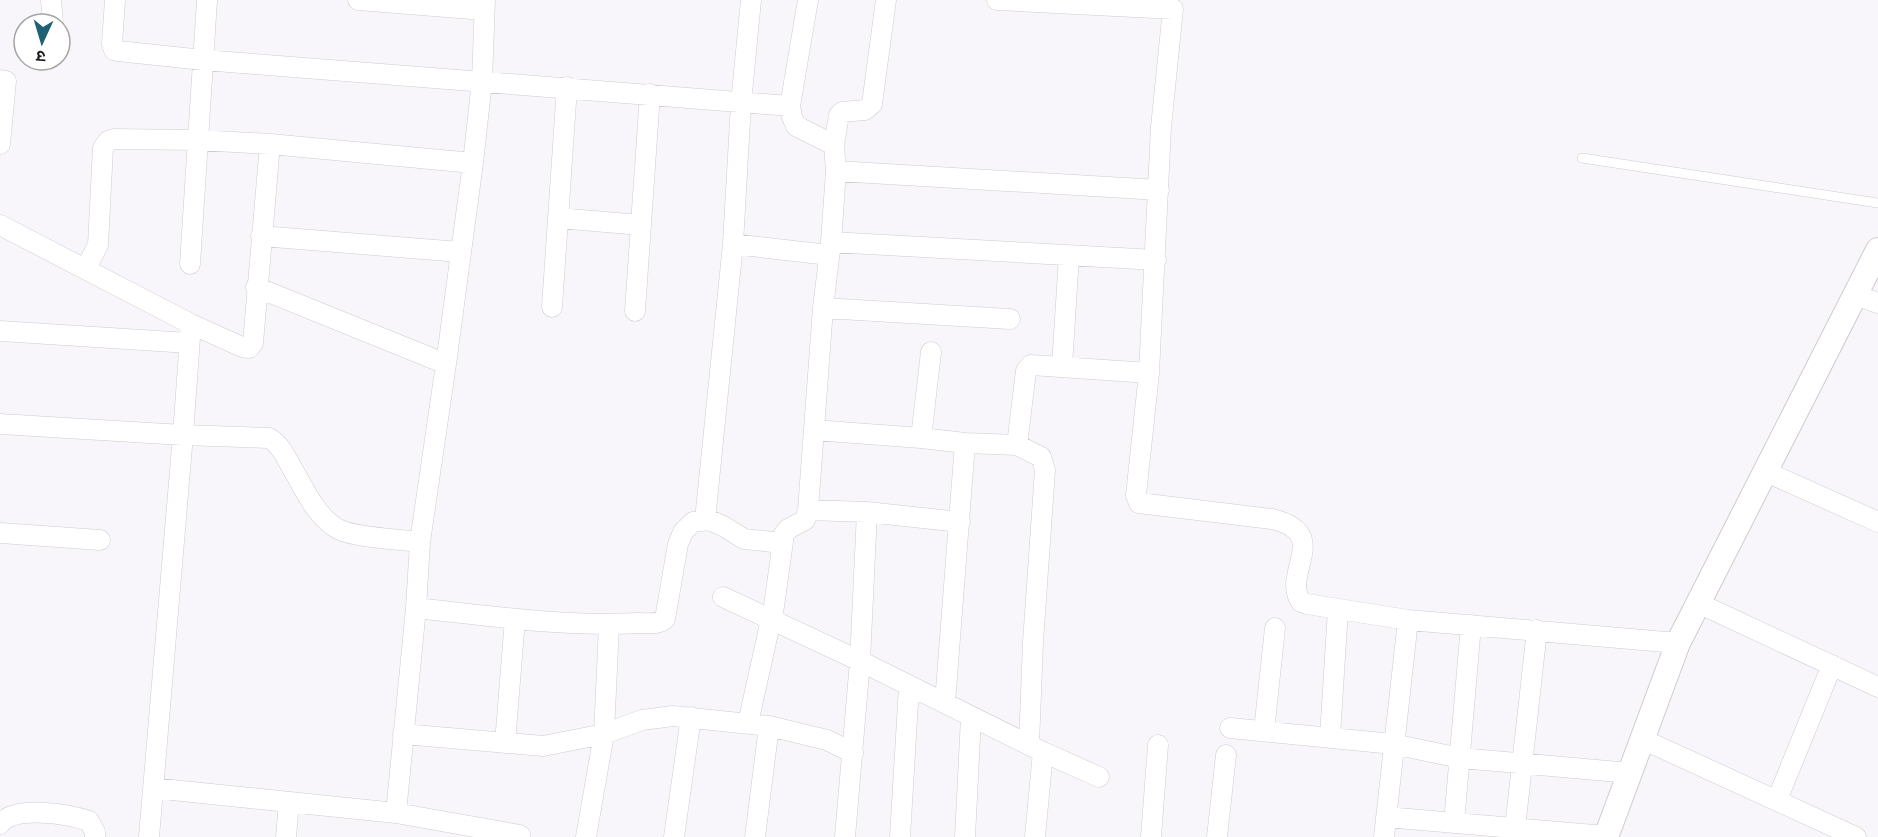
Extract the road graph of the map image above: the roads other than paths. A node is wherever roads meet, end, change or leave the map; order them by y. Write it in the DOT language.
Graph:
graph roads {
  1 [pos="116,0"];
  2 [pos="207,0"];
  3 [pos="358,0"];
  4 [pos="751,0"];
  5 [pos="808,0"];
  6 [pos="886,0"];
  7 [pos="998,0"];
  8 [pos="1042,1"];
  9 [pos="402,2"];
  10 [pos="485,5"];
  11 [pos="1174,5"];
  12 [pos="203,60"];
  13 [pos="0,80"];
  14 [pos="483,81"];
  15 [pos="567,87"];
  16 [pos="650,94"];
  17 [pos="741,103"];
  18 [pos="790,106"];
  19 [pos="197,140"];
  20 [pos="0,144"];
  21 [pos="270,144"];
  22 [pos="834,145"];
  23 [pos="1582,158"];
  24 [pos="473,163"];
  25 [pos="836,171"];
  26 [pos="1159,190"];
  27 [pos="1878,204"];
  28 [pos="558,218"];
  29 [pos="0,225"];
  30 [pos="641,225"];
  31 [pos="261,236"];
  32 [pos="0,242"];
  33 [pos="733,244"];
  34 [pos="38,245"];
  35 [pos="830,248"];
  36 [pos="1878,250"];
  37 [pos="460,252"];
  38 [pos="1070,256"];
  39 [pos="1156,260"];
  40 [pos="190,264"];
  41 [pos="86,268"];
  42 [pos="256,287"];
  43 [pos="1855,295"];
  44 [pos="1878,303"];
  45 [pos="552,308"];
  46 [pos="823,308"];
  47 [pos="635,311"];
  48 [pos="1010,319"];
  49 [pos="0,331"];
  50 [pos="190,333"];
  51 [pos="931,352"];
  52 [pos="446,364"];
  53 [pos="1062,366"];
  54 [pos="1149,373"];
  55 [pos="0,424"];
  56 [pos="814,430"];
  57 [pos="183,435"];
  58 [pos="921,438"];
  59 [pos="965,443"];
  60 [pos="1017,446"];
  61 [pos="1764,471"];
  62 [pos="808,510"];
  63 [pos="867,513"];
  64 [pos="705,520"];
  65 [pos="960,522"];
  66 [pos="1878,522"];
  67 [pos="0,533"];
  68 [pos="100,540"];
  69 [pos="420,542"];
  70 [pos="783,543"];
  71 [pos="723,597"];
  72 [pos="1698,603"];
  73 [pos="416,608"];
  74 [pos="1338,609"];
  75 [pos="515,619"];
  76 [pos="771,620"];
  77 [pos="1408,620"];
  78 [pos="609,625"];
  79 [pos="1471,625"];
  80 [pos="1275,628"];
  81 [pos="1537,630"];
  82 [pos="1678,643"];
  83 [pos="860,661"];
  84 [pos="1832,665"];
  85 [pos="909,686"];
  86 [pos="1878,687"];
  87 [pos="945,703"];
  88 [pos="691,717"];
  89 [pos="971,717"];
  90 [pos="748,723"];
  91 [pos="769,726"];
  92 [pos="1230,728"];
  93 [pos="1264,731"];
  94 [pos="403,734"];
  95 [pos="604,734"];
  96 [pos="1330,737"];
  97 [pos="1642,739"];
  98 [pos="505,744"];
  99 [pos="1394,744"];
  100 [pos="1158,745"];
  101 [pos="1036,748"];
  102 [pos="853,753"];
  103 [pos="1226,755"];
  104 [pos="1460,758"];
  105 [pos="1523,764"];
  106 [pos="1630,773"];
  107 [pos="1100,777"];
  108 [pos="153,788"];
  109 [pos="1776,800"];
  110 [pos="289,802"];
  111 [pos="396,813"];
  112 [pos="1386,817"];
  113 [pos="1454,823"];
  114 [pos="0,824"];
  115 [pos="1515,828"];
  116 [pos="520,835"];
  117 [pos="848,836"];
  118 [pos="95,837"];
  119 [pos="149,837"];
  120 [pos="286,837"];
  121 [pos="586,837"];
  122 [pos="674,837"];
  123 [pos="755,837"];
  124 [pos="900,837"];
  125 [pos="965,837"];
  126 [pos="1035,837"];
  127 [pos="1151,837"];
  128 [pos="1217,837"];
  129 [pos="1384,837"];
  130 [pos="1606,837"];
  131 [pos="1856,837"];
  1 -- 12 [label="street"];
  2 -- 12 [label="street"];
  3 -- 9 [label="street"];
  4 -- 17 [label="street"];
  5 -- 18 [label="street"];
  6 -- 22 [label="street"];
  7 -- 8 [label="street"];
  8 -- 11 [label="street"];
  9 -- 10 [label="street"];
  10 -- 14 [label="street"];
  11 -- 26 [label="street"];
  12 -- 14 [label="street"];
  12 -- 19 [label="street"];
  13 -- 20 [label="street"];
  14 -- 15 [label="street"];
  14 -- 24 [label="street"];
  15 -- 16 [label="street"];
  15 -- 28 [label="street"];
  16 -- 17 [label="street"];
  16 -- 30 [label="street"];
  17 -- 18 [label="street"];
  17 -- 33 [label="street"];
  18 -- 22 [label="street"];
  19 -- 21 [label="street"];
  19 -- 40 [label="street"];
  19 -- 41 [label="street"];
  21 -- 24 [label="street"];
  21 -- 31 [label="street"];
  22 -- 25 [label="street"];
  23 -- 27 [label="lane"];
  24 -- 37 [label="street"];
  25 -- 26 [label="street"];
  25 -- 35 [label="street"];
  26 -- 39 [label="street"];
  28 -- 30 [label="street"];
  28 -- 45 [label="street"];
  29 -- 34 [label="street"];
  30 -- 47 [label="street"];
  31 -- 37 [label="street"];
  31 -- 42 [label="street"];
  32 -- 34 [label="street"];
  33 -- 35 [label="street"];
  33 -- 64 [label="street"];
  34 -- 41 [label="street"];
  35 -- 38 [label="street"];
  35 -- 46 [label="street"];
  36 -- 43 [label="street"];
  37 -- 52 [label="street"];
  38 -- 39 [label="street"];
  38 -- 53 [label="street"];
  39 -- 54 [label="street"];
  41 -- 50 [label="street"];
  42 -- 50 [label="street"];
  42 -- 52 [label="street"];
  43 -- 44 [label="street"];
  43 -- 61 [label="street"];
  46 -- 48 [label="street"];
  46 -- 56 [label="street"];
  49 -- 50 [label="street"];
  50 -- 57 [label="street"];
  51 -- 58 [label="street"];
  52 -- 69 [label="street"];
  53 -- 54 [label="street"];
  53 -- 60 [label="street"];
  54 -- 74 [label="street"];
  55 -- 57 [label="street"];
  56 -- 58 [label="street"];
  56 -- 62 [label="street"];
  57 -- 69 [label="street"];
  57 -- 108 [label="street"];
  58 -- 59 [label="street"];
  59 -- 60 [label="street"];
  59 -- 65 [label="street"];
  60 -- 101 [label="street"];
  61 -- 66 [label="street"];
  61 -- 72 [label="street"];
  62 -- 63 [label="street"];
  62 -- 70 [label="street"];
  63 -- 65 [label="street"];
  63 -- 83 [label="street"];
  64 -- 70 [label="street"];
  64 -- 78 [label="street"];
  65 -- 87 [label="street"];
  67 -- 68 [label="street"];
  69 -- 73 [label="street"];
  70 -- 76 [label="street"];
  71 -- 76 [label="street"];
  72 -- 82 [label="street"];
  72 -- 84 [label="street"];
  73 -- 75 [label="street"];
  73 -- 94 [label="street"];
  74 -- 77 [label="street"];
  74 -- 96 [label="street"];
  75 -- 78 [label="street"];
  75 -- 98 [label="street"];
  76 -- 83 [label="street"];
  76 -- 90 [label="street"];
  77 -- 79 [label="street"];
  77 -- 99 [label="street"];
  78 -- 95 [label="street"];
  79 -- 81 [label="street"];
  79 -- 104 [label="street"];
  80 -- 93 [label="street"];
  81 -- 82 [label="street"];
  81 -- 105 [label="street"];
  82 -- 97 [label="street"];
  83 -- 85 [label="street"];
  83 -- 102 [label="street"];
  84 -- 86 [label="street"];
  84 -- 109 [label="street"];
  85 -- 87 [label="street"];
  85 -- 124 [label="street"];
  87 -- 89 [label="street"];
  88 -- 90 [label="street"];
  88 -- 95 [label="street"];
  88 -- 122 [label="street"];
  89 -- 101 [label="street"];
  89 -- 125 [label="street"];
  90 -- 91 [label="street"];
  91 -- 102 [label="street"];
  91 -- 123 [label="street"];
  92 -- 93 [label="street"];
  93 -- 96 [label="street"];
  94 -- 98 [label="street"];
  94 -- 111 [label="street"];
  95 -- 98 [label="street"];
  95 -- 121 [label="street"];
  96 -- 99 [label="street"];
  97 -- 106 [label="street"];
  97 -- 109 [label="street"];
  99 -- 104 [label="street"];
  99 -- 112 [label="street"];
  100 -- 127 [label="street"];
  101 -- 107 [label="street"];
  101 -- 126 [label="street"];
  102 -- 117 [label="street"];
  103 -- 128 [label="street"];
  104 -- 105 [label="street"];
  104 -- 113 [label="street"];
  105 -- 106 [label="street"];
  105 -- 115 [label="street"];
  106 -- 130 [label="street"];
  108 -- 110 [label="street"];
  108 -- 119 [label="street"];
  109 -- 131 [label="street"];
  110 -- 111 [label="street"];
  110 -- 120 [label="street"];
  111 -- 116 [label="street"];
  112 -- 113 [label="street"];
  112 -- 129 [label="street"];
  113 -- 115 [label="street"];
  114 -- 118 [label="street"];
  115 -- 130 [label="street"];
}
